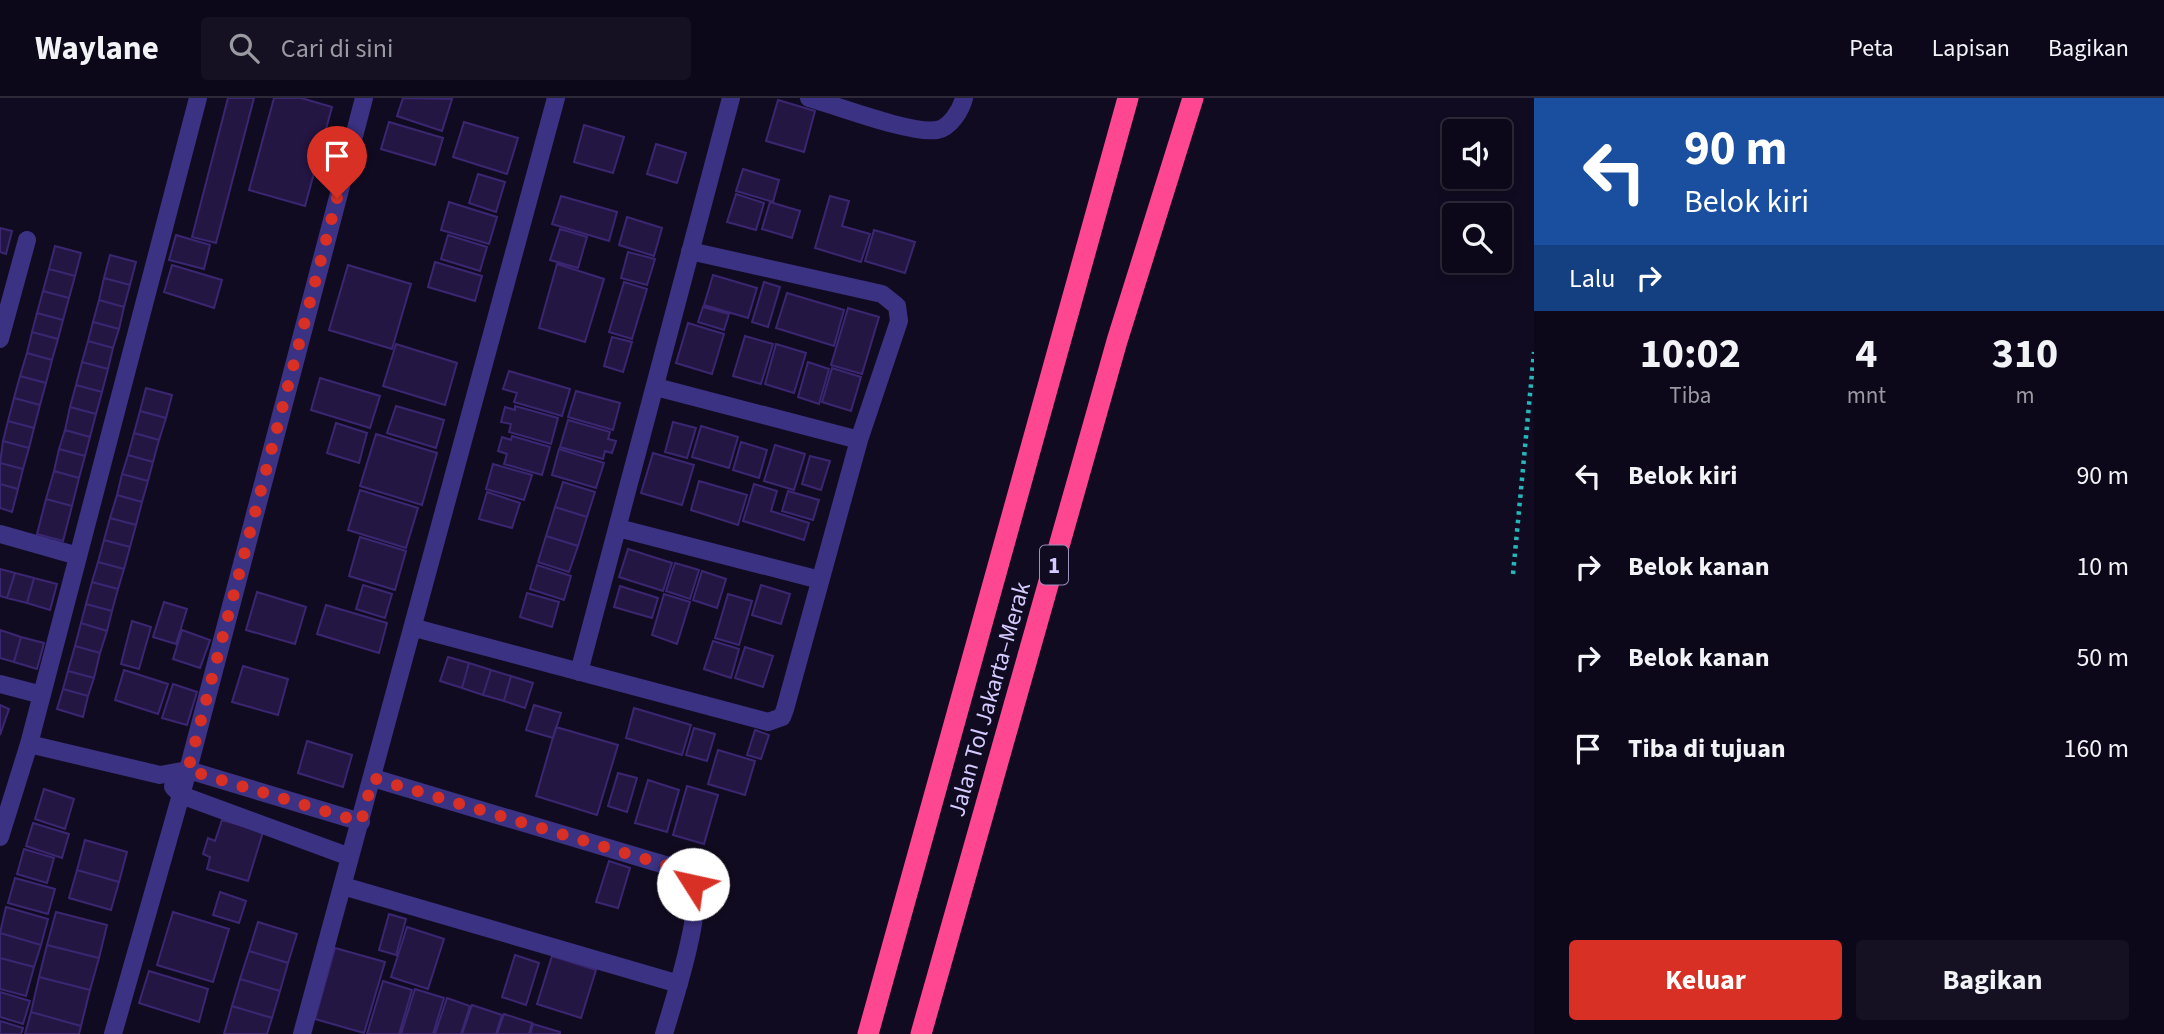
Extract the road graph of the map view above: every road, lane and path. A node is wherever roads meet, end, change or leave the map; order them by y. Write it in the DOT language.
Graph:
graph roads {
  1 [pos="198,98"];
  2 [pos="364,98"];
  3 [pos="556,98"];
  4 [pos="731,98"];
  5 [pos="809,98"];
  6 [pos="964,98"];
  7 [pos="1128,98"];
  8 [pos="1193,98"];
  9 [pos="27,240"];
  10 [pos="690,251"];
  11 [pos="0,339"];
  12 [pos="1534,352"];
  13 [pos="656,387"];
  14 [pos="859,440"];
  15 [pos="618,528"];
  16 [pos="0,534"];
  17 [pos="78,556"];
  18 [pos="1513,574"];
  19 [pos="820,580"];
  20 [pos="415,628"];
  21 [pos="579,673"];
  22 [pos="0,684"];
  23 [pos="42,695"];
  24 [pos="29,744"];
  25 [pos="188,770"];
  26 [pos="160,775"];
  27 [pos="373,778"];
  28 [pos="8,788"];
  29 [pos="181,795"];
  30 [pos="361,822"];
  31 [pos="0,837"];
  32 [pos="350,858"];
  33 [pos="343,886"];
  34 [pos="679,984"];
  35 [pos="113,1034"];
  36 [pos="302,1034"];
  37 [pos="664,1034"];
  38 [pos="868,1034"];
  39 [pos="921,1034"];
  1 -- 17 [label="street"];
  2 -- 25 [label="street"];
  3 -- 20 [label="street"];
  4 -- 10 [label="street"];
  5 -- 6 [label="street"];
  7 -- 38 [label="highway, Jalan Tol Jakarta–Merak / 1"];
  8 -- 39 [label="highway, Jalan Tol Jakarta–Merak / 1"];
  9 -- 11 [label="street"];
  10 -- 13 [label="street"];
  10 -- 14 [label="street"];
  12 -- 18 [label="path"];
  13 -- 14 [label="street"];
  13 -- 15 [label="street"];
  14 -- 19 [label="street"];
  15 -- 19 [label="street"];
  15 -- 21 [label="street"];
  16 -- 17 [label="street"];
  17 -- 23 [label="street"];
  19 -- 21 [label="street"];
  20 -- 21 [label="street"];
  20 -- 27 [label="street"];
  22 -- 23 [label="street"];
  23 -- 24 [label="street"];
  24 -- 26 [label="street"];
  24 -- 28 [label="street"];
  25 -- 26 [label="street"];
  25 -- 29 [label="street"];
  25 -- 30 [label="street"];
  26 -- 29 [label="street"];
  27 -- 30 [label="street"];
  27 -- 34 [label="street"];
  28 -- 31 [label="street"];
  29 -- 32 [label="street"];
  29 -- 35 [label="street"];
  30 -- 32 [label="street"];
  32 -- 33 [label="street"];
  33 -- 34 [label="street"];
  33 -- 36 [label="street"];
  34 -- 37 [label="street"];
}
